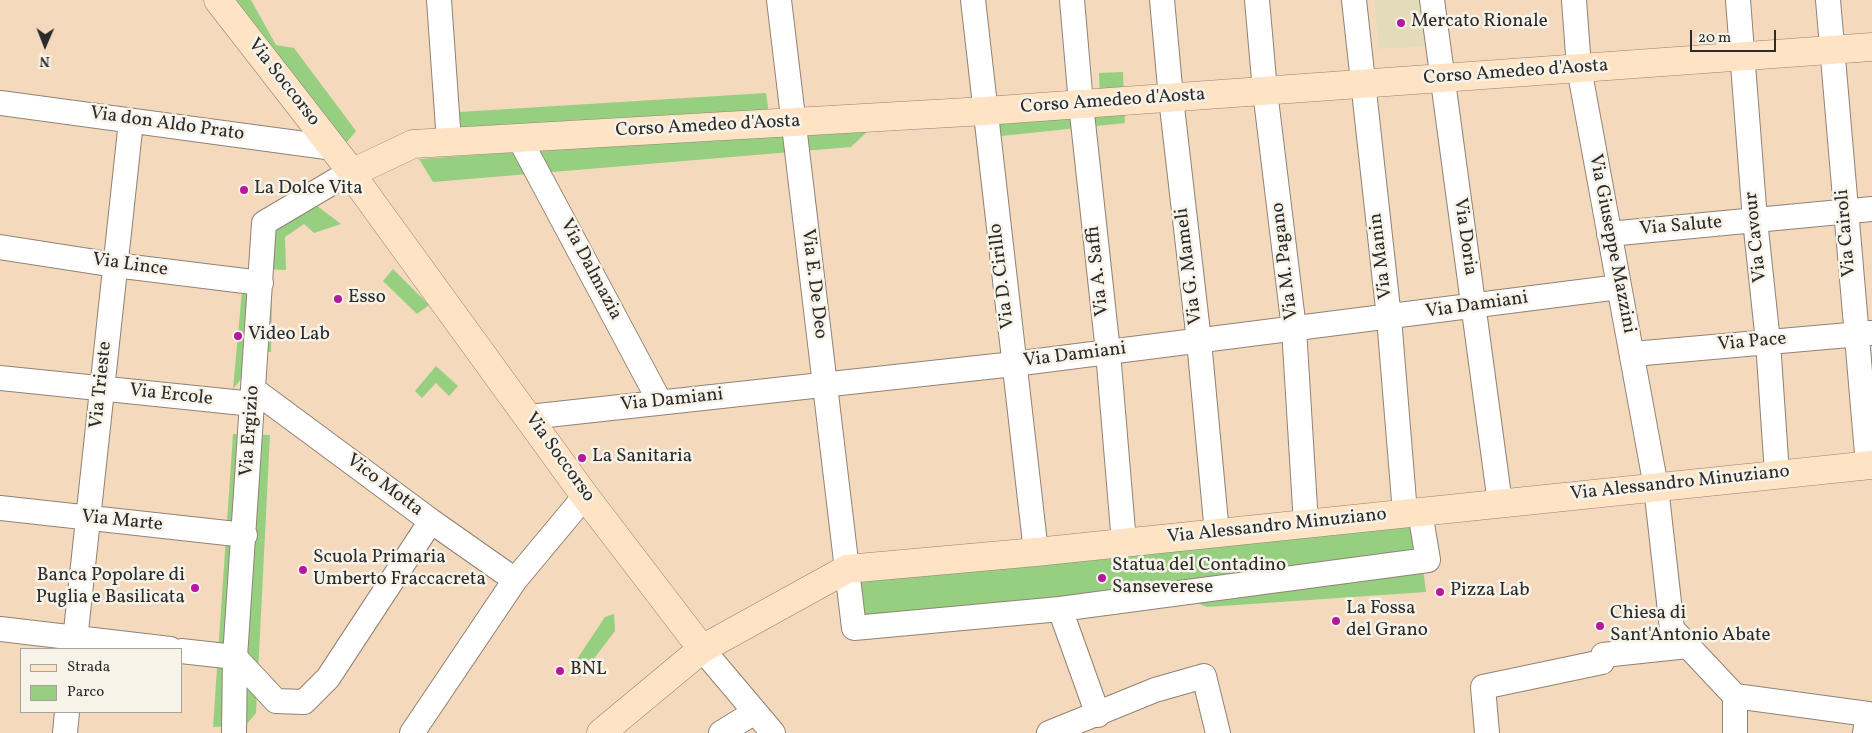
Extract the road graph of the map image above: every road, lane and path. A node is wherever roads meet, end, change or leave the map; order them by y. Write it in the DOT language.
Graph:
graph roads {
  1 [pos="218,0"];
  2 [pos="439,0"];
  3 [pos="779,0"];
  4 [pos="973,0"];
  5 [pos="1072,0"];
  6 [pos="1162,0"];
  7 [pos="1257,0"];
  8 [pos="1354,0"];
  9 [pos="1432,0"];
  10 [pos="1574,0"];
  11 [pos="1738,0"];
  12 [pos="1828,0"];
  13 [pos="1872,47"];
  14 [pos="1832,50"];
  15 [pos="1743,57"];
  16 [pos="1579,68"];
  17 [pos="1443,78"];
  18 [pos="1362,84"];
  19 [pos="1265,91"];
  20 [pos="1171,98"];
  21 [pos="0,103"];
  22 [pos="1081,104"];
  23 [pos="985,112"];
  24 [pos="131,121"];
  25 [pos="793,123"];
  26 [pos="519,138"];
  27 [pos="449,142"];
  28 [pos="348,167"];
  29 [pos="1872,209"];
  30 [pos="1845,211"];
  31 [pos="1755,220"];
  32 [pos="1609,234"];
  33 [pos="0,247"];
  34 [pos="115,265"];
  35 [pos="260,283"];
  36 [pos="1619,287"];
  37 [pos="1474,307"];
  38 [pos="1389,318"];
  39 [pos="1294,329"];
  40 [pos="1864,333"];
  41 [pos="1199,341"];
  42 [pos="1768,342"];
  43 [pos="1108,352"];
  44 [pos="1633,354"];
  45 [pos="1014,364"];
  46 [pos="0,378"];
  47 [pos="826,386"];
  48 [pos="102,388"];
  49 [pos="254,397"];
  50 [pos="660,402"];
  51 [pos="529,416"];
  52 [pos="1870,465"];
  53 [pos="1776,474"];
  54 [pos="1656,487"];
  55 [pos="585,496"];
  56 [pos="1500,503"];
  57 [pos="0,508"];
  58 [pos="1412,512"];
  59 [pos="88,518"];
  60 [pos="431,521"];
  61 [pos="1306,524"];
  62 [pos="1217,533"];
  63 [pos="245,536"];
  64 [pos="1124,543"];
  65 [pos="1036,552"];
  66 [pos="847,569"];
  67 [pos="515,580"];
  68 [pos="1060,608"];
  69 [pos="0,630"];
  70 [pos="74,644"];
  71 [pos="1688,646"];
  72 [pos="151,648"];
  73 [pos="702,649"];
  74 [pos="182,650"];
  75 [pos="234,657"];
  76 [pos="1735,696"];
  77 [pos="755,712"];
  78 [pos="67,713"];
  79 [pos="1098,715"];
  80 [pos="65,733"];
  81 [pos="234,733"];
  82 [pos="412,733"];
  83 [pos="601,733"];
  84 [pos="721,733"];
  85 [pos="772,733"];
  86 [pos="1049,733"];
  87 [pos="1218,733"];
  88 [pos="1487,733"];
  89 [pos="1735,733"];
  90 [pos="1866,733"];
  1 -- 28 [label="street, Via Soccorso"];
  2 -- 27 [label="street"];
  3 -- 25 [label="street, Via E. De Deo"];
  4 -- 23 [label="street, Via D. Cirillo"];
  5 -- 22 [label="street, Via A. Saffi"];
  6 -- 20 [label="street, Via G. Mameli"];
  7 -- 19 [label="street, Via M. Pagano"];
  8 -- 18 [label="street, Via Manin"];
  9 -- 17 [label="street, Via Doria"];
  10 -- 16 [label="street, Via Giuseppe Mazzini"];
  11 -- 15 [label="street, Via Cavour"];
  12 -- 14 [label="street, Via Cairoli"];
  13 -- 14 [label="street, Corso Amedeo d'Aosta"];
  14 -- 15 [label="street, Corso Amedeo d'Aosta"];
  14 -- 30 [label="street, Via Cairoli"];
  15 -- 16 [label="street, Corso Amedeo d'Aosta"];
  15 -- 31 [label="street, Via Cavour"];
  16 -- 17 [label="street, Corso Amedeo d'Aosta"];
  16 -- 32 [label="street, Via Giuseppe Mazzini"];
  17 -- 18 [label="street, Corso Amedeo d'Aosta"];
  17 -- 37 [label="street, Via Doria"];
  18 -- 19 [label="street, Corso Amedeo d'Aosta"];
  18 -- 38 [label="street, Via Manin"];
  19 -- 20 [label="street, Corso Amedeo d'Aosta"];
  19 -- 39 [label="street, Via M. Pagano"];
  20 -- 22 [label="street, Corso Amedeo d'Aosta"];
  20 -- 41 [label="street, Via G. Mameli"];
  21 -- 24 [label="street, Via don Aldo Prato"];
  22 -- 23 [label="street, Corso Amedeo d'Aosta"];
  22 -- 43 [label="street, Via A. Saffi"];
  23 -- 25 [label="street, Corso Amedeo d'Aosta"];
  23 -- 45 [label="street, Via D. Cirillo"];
  24 -- 28 [label="street, Via don Aldo Prato"];
  24 -- 34 [label="street, Via Trieste"];
  25 -- 26 [label="street, Corso Amedeo d'Aosta"];
  25 -- 47 [label="street, Via E. De Deo"];
  26 -- 27 [label="street, Corso Amedeo d'Aosta"];
  26 -- 50 [label="street, Via Dalmazia"];
  27 -- 28 [label="street, Corso Amedeo d'Aosta"];
  28 -- 35 [label="street, Via Ergizio"];
  28 -- 51 [label="street, Via Soccorso"];
  29 -- 30 [label="street, Via Salute"];
  30 -- 31 [label="street, Via Salute"];
  30 -- 40 [label="street, Via Cairoli"];
  31 -- 32 [label="street, Via Salute"];
  31 -- 42 [label="street, Via Cavour"];
  32 -- 36 [label="street, Via Giuseppe Mazzini"];
  33 -- 34 [label="street, Via Lince"];
  34 -- 35 [label="street, Via Lince"];
  34 -- 48 [label="street, Via Trieste"];
  35 -- 49 [label="street, Via Ergizio"];
  36 -- 37 [label="street, Via Damiani"];
  36 -- 44 [label="street, Via Giuseppe Mazzini"];
  37 -- 38 [label="street, Via Damiani"];
  37 -- 56 [label="street, Via Doria"];
  38 -- 39 [label="street, Via Damiani"];
  38 -- 58 [label="street, Via Manin"];
  39 -- 41 [label="street, Via Damiani"];
  39 -- 61 [label="street, Via M. Pagano"];
  40 -- 42 [label="street, Via Pace"];
  40 -- 52 [label="street, Via Cairoli"];
  41 -- 43 [label="street, Via Damiani"];
  41 -- 62 [label="street, Via G. Mameli"];
  42 -- 44 [label="street, Via Pace"];
  42 -- 53 [label="street, Via Cavour"];
  43 -- 45 [label="street, Via Damiani"];
  43 -- 64 [label="street, Via A. Saffi"];
  44 -- 54 [label="street, Via Giuseppe Mazzini"];
  45 -- 47 [label="street, Via Damiani"];
  45 -- 65 [label="street, Via D. Cirillo"];
  46 -- 48 [label="street, Via Ercole"];
  47 -- 50 [label="street, Via Damiani"];
  47 -- 66 [label="street, Via E. De Deo"];
  48 -- 49 [label="street, Via Ercole"];
  48 -- 59 [label="street, Via Trieste"];
  49 -- 60 [label="street, Vico Motta"];
  49 -- 63 [label="street, Via Ergizio"];
  50 -- 51 [label="street, Via Damiani"];
  51 -- 55 [label="street, Via Soccorso"];
  52 -- 53 [label="street, Via Alessandro Minuziano"];
  53 -- 54 [label="street, Via Alessandro Minuziano"];
  54 -- 56 [label="street, Via Alessandro Minuziano"];
  54 -- 71 [label="street, Via Giuseppe Mazzini"];
  55 -- 67 [label="street"];
  55 -- 73 [label="street, Via Soccorso"];
  56 -- 58 [label="street, Via Alessandro Minuziano"];
  57 -- 59 [label="street, Via Marte"];
  58 -- 61 [label="street, Via Alessandro Minuziano"];
  58 -- 68 [label="street, Via Manin"];
  59 -- 63 [label="street, Via Marte"];
  59 -- 70 [label="street, Via Trieste"];
  60 -- 67 [label="street, Vico Motta"];
  60 -- 75 [label="street"];
  61 -- 62 [label="street, Via Alessandro Minuziano"];
  62 -- 64 [label="street, Via Alessandro Minuziano"];
  63 -- 75 [label="street, Via Ergizio"];
  64 -- 65 [label="street, Via Alessandro Minuziano"];
  65 -- 66 [label="street, Via Alessandro Minuziano"];
  66 -- 68 [label="street, Via E. De Deo"];
  66 -- 73 [label="street, Via Alessandro Minuziano"];
  67 -- 82 [label="street"];
  68 -- 79 [label="street"];
  69 -- 70 [label="street"];
  70 -- 72 [label="street"];
  71 -- 76 [label="street, Via Giuseppe Mazzini"];
  71 -- 88 [label="street"];
  73 -- 77 [label="street, Via Soccorso"];
  73 -- 83 [label="street, Via Alessandro Minuziano"];
  74 -- 75 [label="street"];
  75 -- 81 [label="street, Via Ergizio"];
  76 -- 89 [label="street"];
  76 -- 90 [label="street"];
  77 -- 84 [label="street"];
  77 -- 85 [label="street, Via Soccorso"];
  78 -- 80 [label="street"];
  79 -- 86 [label="street"];
  79 -- 87 [label="street"];
}
